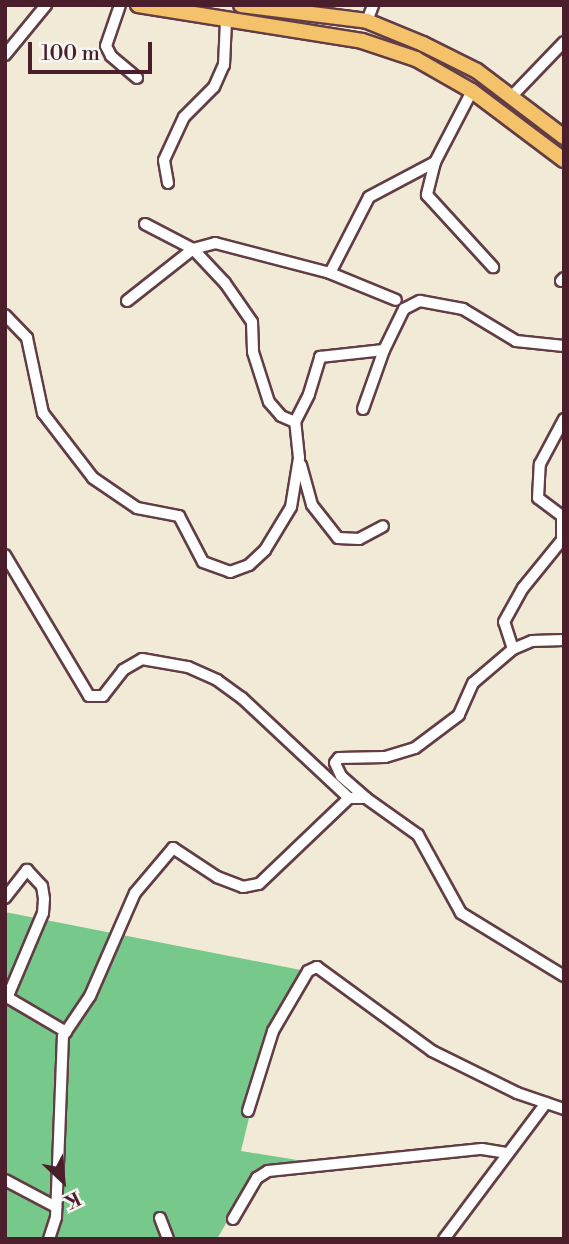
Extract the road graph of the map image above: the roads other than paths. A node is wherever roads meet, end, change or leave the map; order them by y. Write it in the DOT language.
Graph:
graph roads {
  1 [pos="46,5"];
  2 [pos="120,5"];
  3 [pos="138,5"];
  4 [pos="242,5"];
  5 [pos="373,5"];
  6 [pos="226,21"];
  7 [pos="367,21"];
  8 [pos="564,42"];
  9 [pos="5,55"];
  10 [pos="137,78"];
  11 [pos="472,91"];
  12 [pos="511,97"];
  13 [pos="564,137"];
  14 [pos="564,160"];
  15 [pos="435,162"];
  16 [pos="168,183"];
  17 [pos="145,224"];
  18 [pos="193,249"];
  19 [pos="493,267"];
  20 [pos="330,273"];
  21 [pos="396,300"];
  22 [pos="127,301"];
  23 [pos="5,316"];
  24 [pos="564,346"];
  25 [pos="384,350"];
  26 [pos="363,409"];
  27 [pos="564,419"];
  28 [pos="295,422"];
  29 [pos="299,457"];
  30 [pos="383,526"];
  31 [pos="5,555"];
  32 [pos="564,640"];
  33 [pos="513,649"];
  34 [pos="349,798"];
  35 [pos="366,798"];
  36 [pos="5,898"];
  37 [pos="564,976"];
  38 [pos="7,996"];
  39 [pos="66,1032"];
  40 [pos="546,1103"];
  41 [pos="564,1109"];
  42 [pos="248,1111"];
  43 [pos="508,1153"];
  44 [pos="5,1180"];
  45 [pos="56,1207"];
  46 [pos="160,1218"];
  47 [pos="233,1219"];
  48 [pos="49,1239"];
  49 [pos="168,1239"];
  50 [pos="444,1239"];
  1 -- 9 [label="street"];
  2 -- 10 [label="street"];
  3 -- 6 [label="highway"];
  4 -- 7 [label="highway"];
  5 -- 7 [label="street"];
  6 -- 11 [label="highway"];
  6 -- 16 [label="street"];
  7 -- 12 [label="highway"];
  8 -- 12 [label="street"];
  11 -- 14 [label="highway"];
  11 -- 15 [label="street"];
  12 -- 13 [label="highway"];
  15 -- 19 [label="street"];
  15 -- 20 [label="street"];
  17 -- 18 [label="street"];
  18 -- 20 [label="street"];
  18 -- 22 [label="street"];
  18 -- 28 [label="street"];
  20 -- 21 [label="street"];
  23 -- 29 [label="street"];
  24 -- 25 [label="street"];
  25 -- 26 [label="street"];
  25 -- 28 [label="street"];
  27 -- 33 [label="street"];
  28 -- 29 [label="street"];
  29 -- 30 [label="street"];
  31 -- 34 [label="street"];
  32 -- 33 [label="street"];
  33 -- 35 [label="street"];
  34 -- 35 [label="street"];
  34 -- 39 [label="street"];
  35 -- 37 [label="street"];
  36 -- 38 [label="street"];
  38 -- 39 [label="street"];
  39 -- 45 [label="street"];
  40 -- 41 [label="street"];
  40 -- 42 [label="street"];
  40 -- 43 [label="street"];
  43 -- 47 [label="street"];
  43 -- 50 [label="street"];
  44 -- 45 [label="street"];
  45 -- 48 [label="street"];
  46 -- 49 [label="street"];
}
